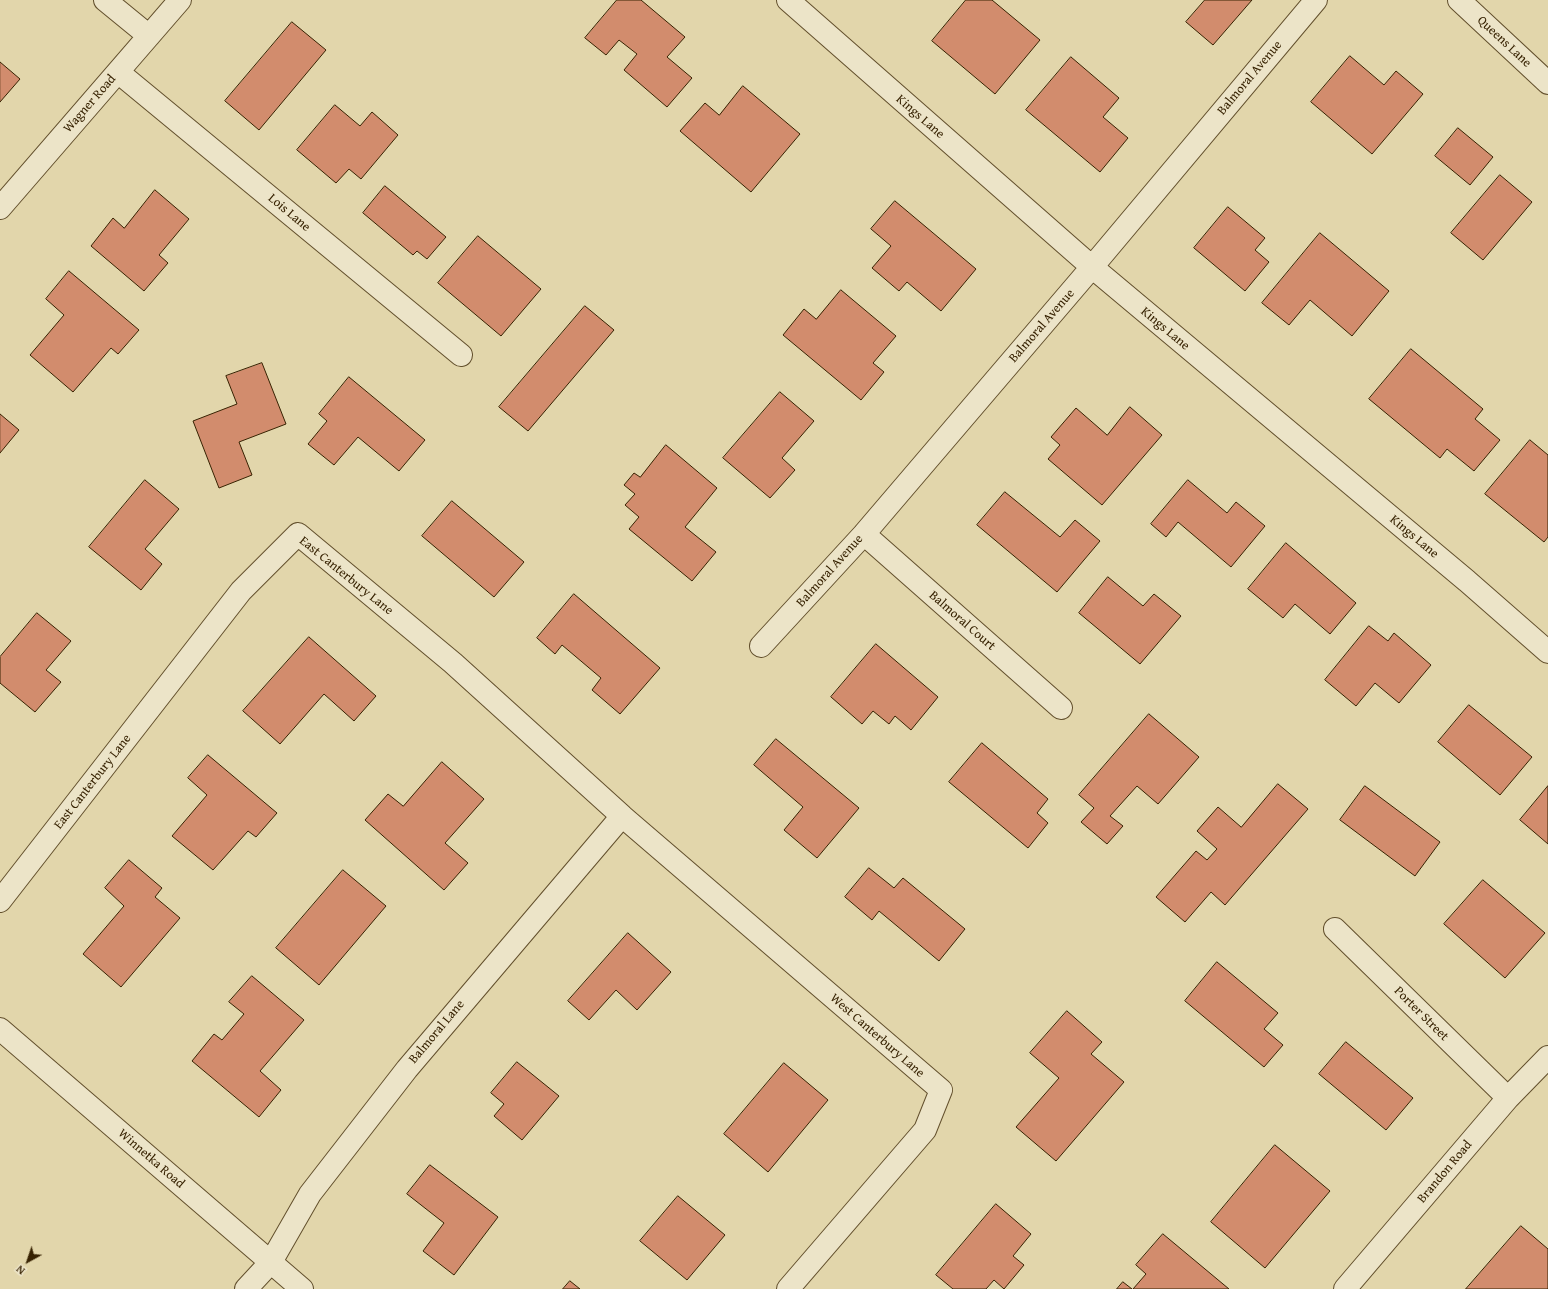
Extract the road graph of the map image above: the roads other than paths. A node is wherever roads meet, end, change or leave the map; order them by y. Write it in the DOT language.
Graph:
graph roads {
  1 [pos="105,0"];
  2 [pos="180,0"];
  3 [pos="788,0"];
  4 [pos="1316,0"];
  5 [pos="1459,0"];
  6 [pos="149,36"];
  7 [pos="118,72"];
  8 [pos="1548,83"];
  9 [pos="0,208"];
  10 [pos="1092,267"];
  11 [pos="461,355"];
  12 [pos="864,534"];
  13 [pos="761,646"];
  14 [pos="1548,652"];
  15 [pos="1061,708"];
  16 [pos="622,816"];
  17 [pos="0,901"];
  18 [pos="1335,929"];
  19 [pos="0,1029"];
  20 [pos="1548,1057"];
  21 [pos="1508,1098"];
  22 [pos="271,1262"];
  23 [pos="246,1289"];
  24 [pos="302,1289"];
  25 [pos="788,1289"];
  26 [pos="1345,1289"];
  1 -- 6 [label="street"];
  2 -- 6 [label="street, Wagner Road"];
  3 -- 10 [label="street, Kings Lane"];
  4 -- 10 [label="street, Balmoral Avenue"];
  5 -- 8 [label="street, Queens Lane"];
  6 -- 7 [label="street, Wagner Road"];
  7 -- 9 [label="street, Wagner Road"];
  7 -- 11 [label="street, Lois Lane"];
  10 -- 12 [label="street, Balmoral Avenue"];
  10 -- 14 [label="street, Kings Lane"];
  12 -- 13 [label="street, Balmoral Avenue"];
  12 -- 15 [label="street, Balmoral Court"];
  16 -- 17 [label="street, East Canterbury Lane"];
  16 -- 22 [label="street, Balmoral Lane"];
  16 -- 25 [label="street, West Canterbury Lane"];
  18 -- 21 [label="street, Porter Street"];
  19 -- 22 [label="street, Winnetka Road"];
  20 -- 21 [label="street, Brandon Road"];
  21 -- 26 [label="street, Brandon Road"];
  22 -- 23 [label="street, Balmoral Lane"];
  22 -- 24 [label="street, Winnetka Road"];
}
